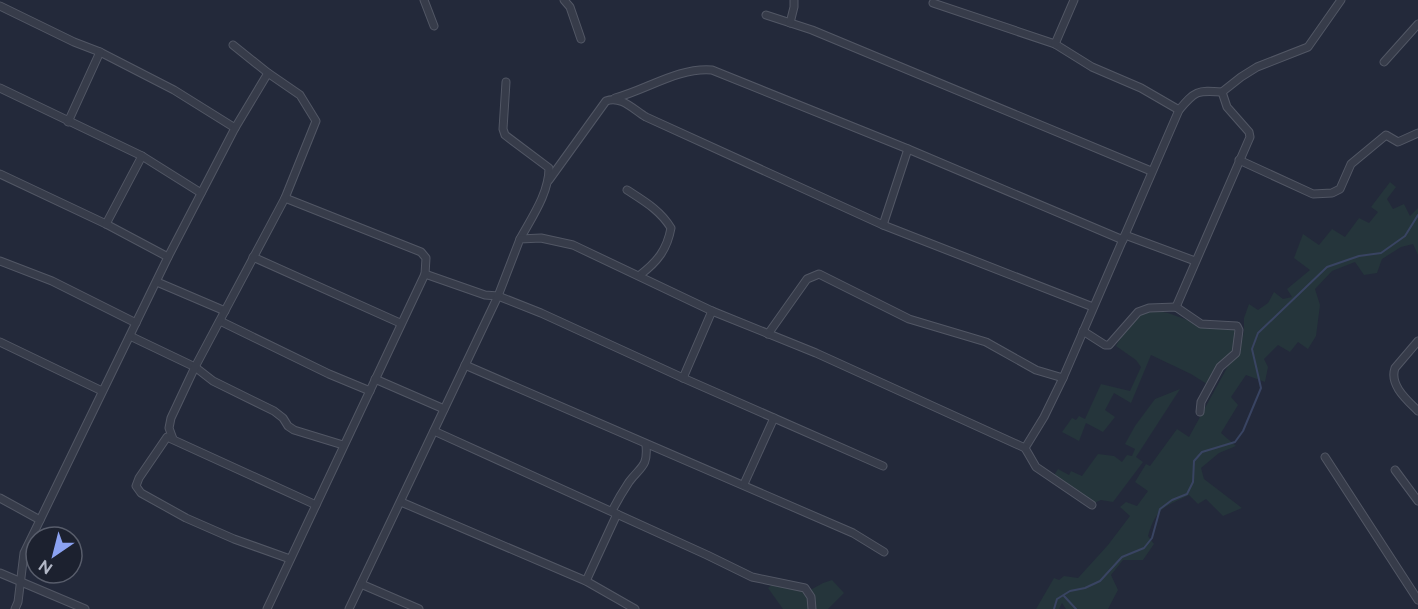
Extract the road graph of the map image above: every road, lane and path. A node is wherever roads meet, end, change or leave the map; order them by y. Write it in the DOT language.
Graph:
graph roads {
  1 [pos="424,0"];
  2 [pos="564,0"];
  3 [pos="794,0"];
  4 [pos="1074,0"];
  5 [pos="1341,0"];
  6 [pos="933,3"];
  7 [pos="0,6"];
  8 [pos="766,15"];
  9 [pos="790,23"];
  10 [pos="1418,24"];
  11 [pos="434,26"];
  12 [pos="581,39"];
  13 [pos="1055,44"];
  14 [pos="233,45"];
  15 [pos="100,52"];
  16 [pos="1384,62"];
  17 [pos="268,73"];
  18 [pos="506,82"];
  19 [pos="0,88"];
  20 [pos="1222,92"];
  21 [pos="613,98"];
  22 [pos="1179,110"];
  23 [pos="68,122"];
  24 [pos="235,128"];
  25 [pos="1418,133"];
  26 [pos="908,149"];
  27 [pos="142,156"];
  28 [pos="1239,160"];
  29 [pos="1151,171"];
  30 [pos="0,174"];
  31 [pos="549,180"];
  32 [pos="627,190"];
  33 [pos="201,193"];
  34 [pos="285,198"];
  35 [pos="106,224"];
  36 [pos="883,225"];
  37 [pos="1124,238"];
  38 [pos="520,239"];
  39 [pos="168,257"];
  40 [pos="254,257"];
  41 [pos="0,261"];
  42 [pos="1195,261"];
  43 [pos="424,274"];
  44 [pos="640,275"];
  45 [pos="156,282"];
  46 [pos="498,296"];
  47 [pos="1093,306"];
  48 [pos="1176,307"];
  49 [pos="225,311"];
  50 [pos="712,312"];
  51 [pos="220,321"];
  52 [pos="400,323"];
  53 [pos="136,324"];
  54 [pos="1083,331"];
  55 [pos="768,334"];
  56 [pos="130,336"];
  57 [pos="1418,341"];
  58 [pos="0,342"];
  59 [pos="465,365"];
  60 [pos="195,367"];
  61 [pos="683,378"];
  62 [pos="1063,378"];
  63 [pos="375,379"];
  64 [pos="102,391"];
  65 [pos="370,391"];
  66 [pos="444,409"];
  67 [pos="1418,411"];
  68 [pos="1200,412"];
  69 [pos="774,418"];
  70 [pos="434,431"];
  71 [pos="172,438"];
  72 [pos="343,445"];
  73 [pos="646,445"];
  74 [pos="1025,448"];
  75 [pos="1325,457"];
  76 [pos="883,466"];
  77 [pos="1395,470"];
  78 [pos="744,484"];
  79 [pos="0,498"];
  80 [pos="1418,501"];
  81 [pos="401,502"];
  82 [pos="316,505"];
  83 [pos="1092,506"];
  84 [pos="614,512"];
  85 [pos="40,520"];
  86 [pos="885,552"];
  87 [pos="290,559"];
  88 [pos="0,573"];
  89 [pos="20,581"];
  90 [pos="586,581"];
  91 [pos="361,584"];
  92 [pos="1416,591"];
  93 [pos="1418,600"];
  94 [pos="15,609"];
  95 [pos="85,609"];
  96 [pos="267,609"];
  97 [pos="350,609"];
  98 [pos="418,609"];
  99 [pos="635,609"];
  100 [pos="812,609"];
  1 -- 11 [label="street"];
  2 -- 12 [label="street"];
  3 -- 9 [label="street"];
  4 -- 13 [label="street"];
  5 -- 20 [label="street"];
  6 -- 13 [label="street"];
  7 -- 15 [label="street"];
  8 -- 9 [label="street"];
  9 -- 29 [label="street"];
  10 -- 16 [label="street"];
  13 -- 22 [label="street"];
  14 -- 17 [label="street"];
  15 -- 23 [label="street"];
  15 -- 24 [label="street"];
  17 -- 24 [label="street"];
  17 -- 34 [label="street"];
  18 -- 31 [label="street"];
  19 -- 23 [label="street"];
  20 -- 22 [label="street"];
  20 -- 28 [label="street"];
  21 -- 26 [label="street"];
  21 -- 31 [label="street"];
  21 -- 36 [label="street"];
  22 -- 29 [label="street"];
  23 -- 27 [label="street"];
  24 -- 33 [label="street"];
  25 -- 28 [label="street"];
  26 -- 36 [label="street"];
  26 -- 37 [label="street"];
  27 -- 33 [label="street"];
  27 -- 35 [label="street"];
  28 -- 42 [label="street"];
  29 -- 37 [label="street"];
  30 -- 35 [label="street"];
  31 -- 38 [label="street"];
  32 -- 44 [label="street"];
  33 -- 39 [label="street"];
  34 -- 40 [label="street"];
  34 -- 43 [label="street"];
  35 -- 39 [label="street"];
  36 -- 47 [label="street"];
  37 -- 42 [label="street"];
  37 -- 47 [label="street"];
  38 -- 44 [label="street"];
  38 -- 46 [label="street"];
  39 -- 45 [label="street"];
  40 -- 49 [label="street"];
  40 -- 52 [label="street"];
  41 -- 53 [label="street"];
  42 -- 48 [label="street"];
  43 -- 46 [label="street"];
  43 -- 52 [label="street"];
  44 -- 50 [label="street"];
  45 -- 49 [label="street"];
  45 -- 53 [label="street"];
  46 -- 59 [label="street"];
  46 -- 61 [label="street"];
  47 -- 54 [label="street"];
  48 -- 54 [label="street"];
  48 -- 68 [label="street"];
  49 -- 51 [label="street"];
  50 -- 55 [label="street"];
  50 -- 61 [label="street"];
  51 -- 60 [label="street"];
  51 -- 65 [label="street"];
  52 -- 63 [label="street"];
  53 -- 56 [label="street"];
  54 -- 62 [label="street"];
  55 -- 62 [label="street"];
  55 -- 74 [label="street"];
  56 -- 60 [label="street"];
  56 -- 64 [label="street"];
  57 -- 67 [label="street"];
  58 -- 64 [label="street"];
  59 -- 66 [label="street"];
  59 -- 73 [label="street"];
  60 -- 71 [label="street"];
  60 -- 72 [label="street"];
  61 -- 69 [label="street"];
  62 -- 74 [label="street"];
  63 -- 65 [label="street"];
  63 -- 66 [label="street"];
  64 -- 85 [label="street"];
  65 -- 72 [label="street"];
  66 -- 70 [label="street"];
  69 -- 76 [label="street"];
  69 -- 78 [label="street"];
  70 -- 81 [label="street"];
  70 -- 84 [label="street"];
  71 -- 82 [label="street"];
  71 -- 87 [label="street"];
  72 -- 82 [label="street"];
  73 -- 78 [label="street"];
  73 -- 84 [label="street"];
  74 -- 83 [label="street"];
  75 -- 92 [label="street"];
  77 -- 80 [label="street"];
  78 -- 86 [label="street"];
  79 -- 85 [label="street"];
  81 -- 90 [label="street"];
  81 -- 91 [label="street"];
  82 -- 87 [label="street"];
  84 -- 90 [label="street"];
  84 -- 100 [label="street"];
  85 -- 89 [label="street"];
  87 -- 96 [label="street"];
  88 -- 89 [label="street"];
  89 -- 94 [label="street"];
  89 -- 95 [label="street"];
  90 -- 99 [label="street"];
  91 -- 97 [label="street"];
  91 -- 98 [label="street"];
  92 -- 93 [label="street"];
}
